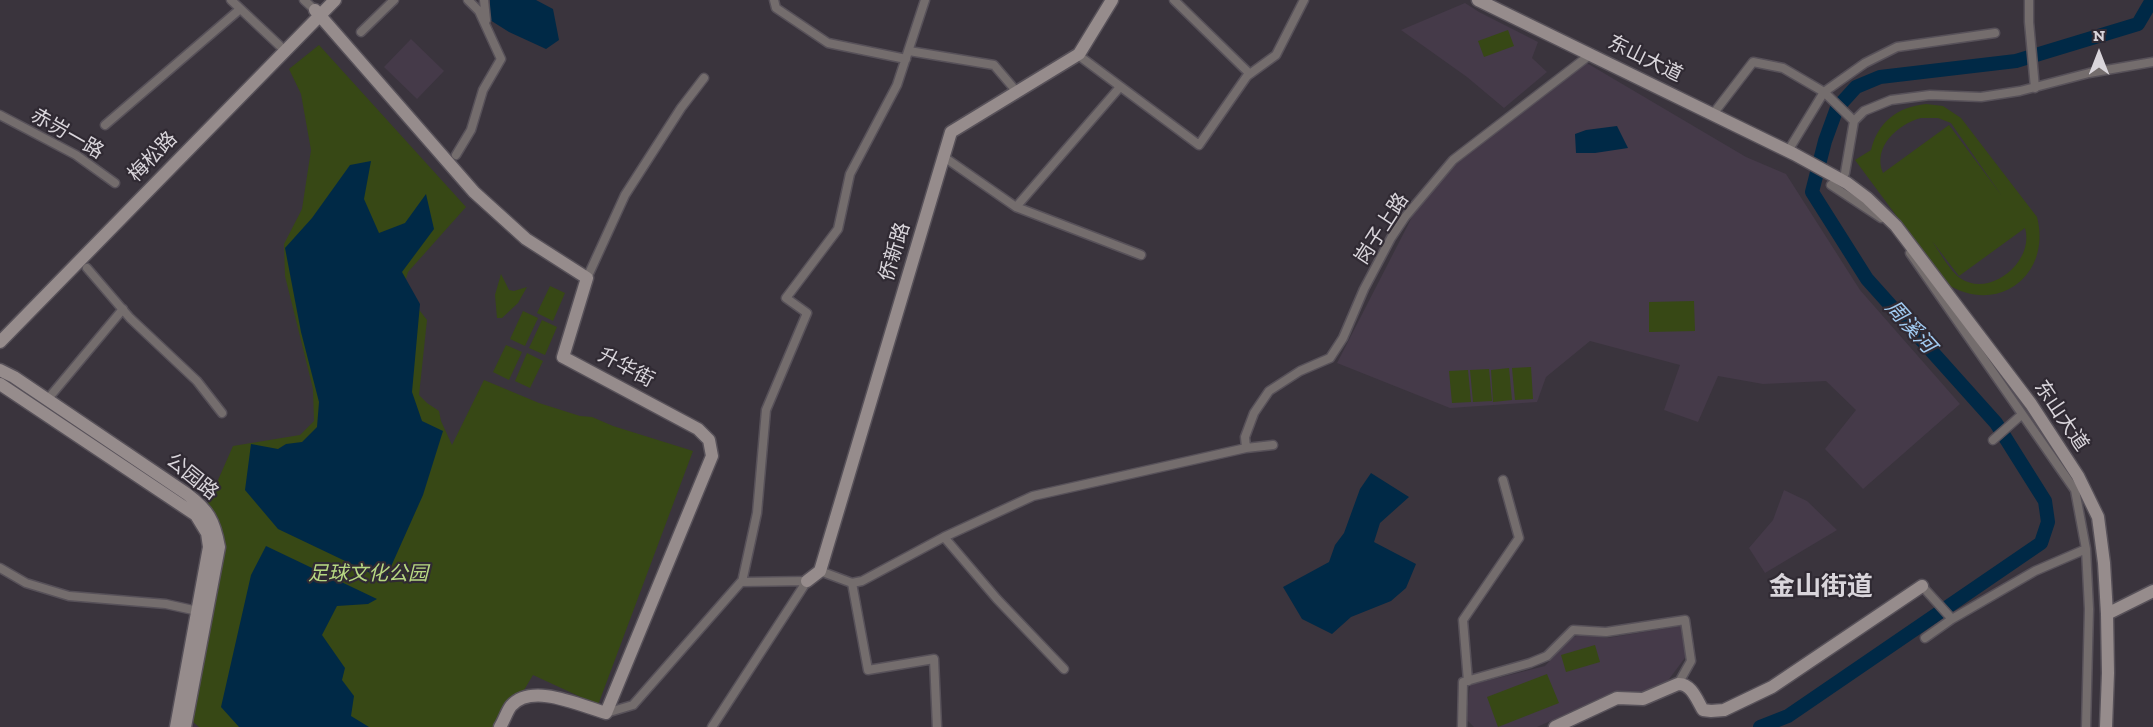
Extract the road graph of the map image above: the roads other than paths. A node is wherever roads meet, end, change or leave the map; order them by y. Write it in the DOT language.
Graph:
graph roads {
  1 [pos="231,0"];
  2 [pos="304,0"];
  3 [pos="325,0"];
  4 [pos="334,0"];
  5 [pos="394,0"];
  6 [pos="468,0"];
  7 [pos="484,0"];
  8 [pos="774,0"];
  9 [pos="926,0"];
  10 [pos="1112,0"];
  11 [pos="1174,0"];
  12 [pos="1304,0"];
  13 [pos="1478,0"];
  14 [pos="2029,0"];
  15 [pos="239,10"];
  16 [pos="315,10"];
  17 [pos="487,28"];
  18 [pos="361,32"];
  19 [pos="1995,33"];
  20 [pos="280,46"];
  21 [pos="1591,54"];
  22 [pos="907,55"];
  23 [pos="1078,55"];
  24 [pos="2153,62"];
  25 [pos="1250,74"];
  26 [pos="704,78"];
  27 [pos="2035,84"];
  28 [pos="1120,87"];
  29 [pos="1017,92"];
  30 [pos="1825,94"];
  31 [pos="1713,114"];
  32 [pos="0,115"];
  33 [pos="1852,118"];
  34 [pos="105,125"];
  35 [pos="1791,152"];
  36 [pos="456,155"];
  37 [pos="944,157"];
  38 [pos="1846,178"];
  39 [pos="115,183"];
  40 [pos="1831,185"];
  41 [pos="1016,207"];
  42 [pos="1141,255"];
  43 [pos="87,268"];
  44 [pos="588,278"];
  45 [pos="123,309"];
  46 [pos="0,334"];
  47 [pos="0,342"];
  48 [pos="0,370"];
  49 [pos="0,384"];
  50 [pos="52,394"];
  51 [pos="222,413"];
  52 [pos="2019,417"];
  53 [pos="1993,440"];
  54 [pos="1273,445"];
  55 [pos="1246,448"];
  56 [pos="1503,480"];
  57 [pos="944,537"];
  58 [pos="2086,549"];
  59 [pos="0,568"];
  60 [pos="820,571"];
  61 [pos="807,581"];
  62 [pos="742,582"];
  63 [pos="852,583"];
  64 [pos="1922,586"];
  65 [pos="2153,591"];
  66 [pos="208,613"];
  67 [pos="2107,614"];
  68 [pos="1952,620"];
  69 [pos="1925,638"];
  70 [pos="1064,669"];
  71 [pos="1468,681"];
  72 [pos="1678,684"];
  73 [pos="606,713"];
  74 [pos="176,727"];
  75 [pos="186,727"];
  76 [pos="500,727"];
  77 [pos="712,727"];
  78 [pos="937,727"];
  79 [pos="1462,727"];
  80 [pos="1555,727"];
  81 [pos="2086,727"];
  82 [pos="2106,727"];
  1 -- 15 [label="street"];
  2 -- 16 [label="street"];
  3 -- 16 [label="main road, 梅松路"];
  4 -- 47 [label="main road, 梅松路"];
  5 -- 18 [label="street"];
  6 -- 17 [label="street"];
  7 -- 17 [label="street"];
  8 -- 22 [label="street"];
  9 -- 22 [label="street"];
  10 -- 23 [label="main road, 侨新路"];
  11 -- 25 [label="street"];
  12 -- 25 [label="street"];
  13 -- 21 [label="main road, 东山大道"];
  14 -- 27 [label="street"];
  15 -- 20 [label="street"];
  15 -- 34 [label="street"];
  16 -- 20 [label="main road, 梅松路"];
  16 -- 44 [label="main road"];
  17 -- 36 [label="street"];
  19 -- 30 [label="street"];
  20 -- 46 [label="main road, 梅松路"];
  21 -- 31 [label="main road, 东山大道"];
  21 -- 55 [label="street, 岗子上路"];
  22 -- 29 [label="street"];
  22 -- 62 [label="street"];
  23 -- 28 [label="street"];
  23 -- 29 [label="main road, 侨新路"];
  24 -- 27 [label="street"];
  25 -- 28 [label="street"];
  26 -- 44 [label="street"];
  27 -- 33 [label="street"];
  28 -- 41 [label="street"];
  29 -- 37 [label="main road, 侨新路"];
  30 -- 31 [label="street"];
  30 -- 33 [label="street"];
  30 -- 35 [label="street"];
  31 -- 35 [label="main road, 东山大道"];
  32 -- 39 [label="street, 赤岃一路"];
  33 -- 38 [label="street"];
  35 -- 38 [label="main road, 东山大道"];
  37 -- 41 [label="street"];
  37 -- 60 [label="main road, 侨新路"];
  38 -- 67 [label="main road, 东山大道"];
  40 -- 58 [label="street"];
  41 -- 42 [label="street"];
  43 -- 45 [label="street"];
  44 -- 73 [label="main road, 升华街"];
  45 -- 50 [label="street"];
  45 -- 51 [label="street"];
  48 -- 66 [label="main road, 公园路"];
  49 -- 74 [label="main road, 公园路"];
  52 -- 53 [label="street"];
  54 -- 55 [label="street"];
  55 -- 57 [label="street"];
  56 -- 71 [label="street"];
  57 -- 63 [label="street"];
  57 -- 70 [label="street"];
  58 -- 68 [label="street"];
  58 -- 81 [label="street"];
  59 -- 66 [label="street"];
  60 -- 61 [label="main road"];
  60 -- 63 [label="street"];
  61 -- 62 [label="street"];
  61 -- 77 [label="street"];
  62 -- 73 [label="street"];
  63 -- 78 [label="street"];
  64 -- 68 [label="street"];
  64 -- 72 [label="main road"];
  65 -- 67 [label="main road"];
  66 -- 75 [label="main road, 公园路"];
  67 -- 82 [label="main road, 东山大道"];
  68 -- 69 [label="street"];
  71 -- 72 [label="street"];
  71 -- 79 [label="street"];
  72 -- 80 [label="main road"];
  73 -- 76 [label="main road"];
}
